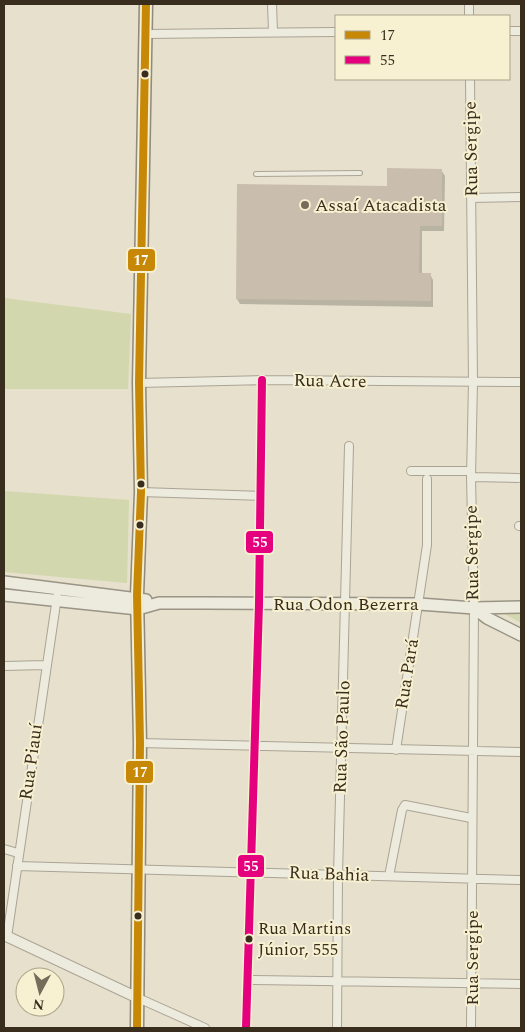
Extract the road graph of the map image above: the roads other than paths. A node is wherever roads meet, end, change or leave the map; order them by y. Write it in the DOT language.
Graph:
graph roads {
  1 [pos="146,4"];
  2 [pos="272,4"];
  3 [pos="273,31"];
  4 [pos="335,32"];
  5 [pos="146,34"];
  6 [pos="470,80"];
  7 [pos="360,173"];
  8 [pos="256,174"];
  9 [pos="521,197"];
  10 [pos="471,198"];
  11 [pos="262,380"];
  12 [pos="473,382"];
  13 [pos="521,382"];
  14 [pos="139,383"];
  15 [pos="349,446"];
  16 [pos="411,471"];
  17 [pos="471,474"];
  18 [pos="518,478"];
  19 [pos="427,479"];
  20 [pos="142,492"];
  21 [pos="260,496"];
  22 [pos="4,582"];
  23 [pos="58,589"];
  24 [pos="4,596"];
  25 [pos="57,601"];
  26 [pos="138,603"];
  27 [pos="259,604"];
  28 [pos="346,604"];
  29 [pos="419,604"];
  30 [pos="521,607"];
  31 [pos="474,608"];
  32 [pos="521,635"];
  33 [pos="4,666"];
  34 [pos="46,666"];
  35 [pos="140,743"];
  36 [pos="254,746"];
  37 [pos="342,749"];
  38 [pos="396,750"];
  39 [pos="472,751"];
  40 [pos="521,752"];
  41 [pos="471,818"];
  42 [pos="4,849"];
  43 [pos="18,853"];
  44 [pos="17,866"];
  45 [pos="137,869"];
  46 [pos="249,872"];
  47 [pos="338,874"];
  48 [pos="389,876"];
  49 [pos="472,878"];
  50 [pos="521,880"];
  51 [pos="5,936"];
  52 [pos="249,980"];
  53 [pos="339,982"];
  54 [pos="471,984"];
  55 [pos="521,984"];
  56 [pos="138,998"];
  57 [pos="137,1028"];
  58 [pos="205,1028"];
  59 [pos="246,1028"];
  60 [pos="337,1028"];
  61 [pos="472,1028"];
  1 -- 5 [label="main road"];
  2 -- 3 [label="street"];
  3 -- 4 [label="street"];
  3 -- 5 [label="street"];
  5 -- 14 [label="main road"];
  6 -- 10 [label="street, Rua Sergipe"];
  7 -- 8 [label="lane"];
  9 -- 10 [label="street"];
  10 -- 12 [label="street, Rua Sergipe"];
  11 -- 12 [label="street, Rua Acre"];
  11 -- 14 [label="street, Rua Acre"];
  11 -- 21 [label="street"];
  12 -- 13 [label="street, Rua Acre"];
  12 -- 17 [label="street, Rua Sergipe"];
  14 -- 20 [label="main road"];
  15 -- 28 [label="street, Rua São Paulo"];
  16 -- 17 [label="street"];
  17 -- 18 [label="street"];
  17 -- 31 [label="street, Rua Sergipe"];
  19 -- 29 [label="street, Rua Pará"];
  20 -- 21 [label="street"];
  20 -- 26 [label="main road"];
  21 -- 27 [label="street"];
  22 -- 23 [label="main road"];
  23 -- 25 [label="street, Rua Piauí"];
  23 -- 26 [label="main road"];
  24 -- 25 [label="main road"];
  25 -- 26 [label="main road"];
  25 -- 34 [label="street, Rua Piauí"];
  26 -- 27 [label="main road, Rua Odon Bezerra"];
  26 -- 35 [label="main road"];
  27 -- 28 [label="main road, Rua Odon Bezerra"];
  27 -- 36 [label="street"];
  28 -- 29 [label="main road, Rua Odon Bezerra"];
  28 -- 37 [label="street, Rua São Paulo"];
  29 -- 31 [label="main road, Rua Odon Bezerra"];
  29 -- 38 [label="street, Rua Pará"];
  30 -- 31 [label="main road, Rua Odon Bezerra"];
  31 -- 32 [label="main road"];
  31 -- 39 [label="street, Rua Sergipe"];
  33 -- 34 [label="street"];
  34 -- 43 [label="street, Rua Piauí"];
  35 -- 36 [label="street"];
  35 -- 45 [label="main road"];
  36 -- 37 [label="street"];
  36 -- 46 [label="street"];
  37 -- 38 [label="street"];
  37 -- 47 [label="street, Rua São Paulo"];
  38 -- 39 [label="street"];
  39 -- 40 [label="street"];
  39 -- 41 [label="street, Rua Sergipe"];
  41 -- 48 [label="street"];
  41 -- 49 [label="street, Rua Sergipe"];
  42 -- 43 [label="street"];
  43 -- 44 [label="street, Rua Piauí"];
  44 -- 45 [label="street, Rua Bahia"];
  44 -- 51 [label="street, Rua Piauí"];
  45 -- 46 [label="street, Rua Bahia"];
  45 -- 56 [label="main road"];
  46 -- 47 [label="street, Rua Bahia"];
  46 -- 52 [label="street"];
  47 -- 48 [label="street, Rua Bahia"];
  47 -- 53 [label="street, Rua São Paulo"];
  48 -- 49 [label="street, Rua Bahia"];
  49 -- 50 [label="street, Rua Bahia"];
  49 -- 54 [label="street, Rua Sergipe"];
  51 -- 56 [label="street"];
  52 -- 53 [label="street"];
  52 -- 59 [label="street"];
  53 -- 54 [label="street"];
  53 -- 60 [label="street, Rua São Paulo"];
  54 -- 55 [label="street"];
  54 -- 61 [label="street, Rua Sergipe"];
  56 -- 57 [label="main road"];
  56 -- 58 [label="street"];
}
